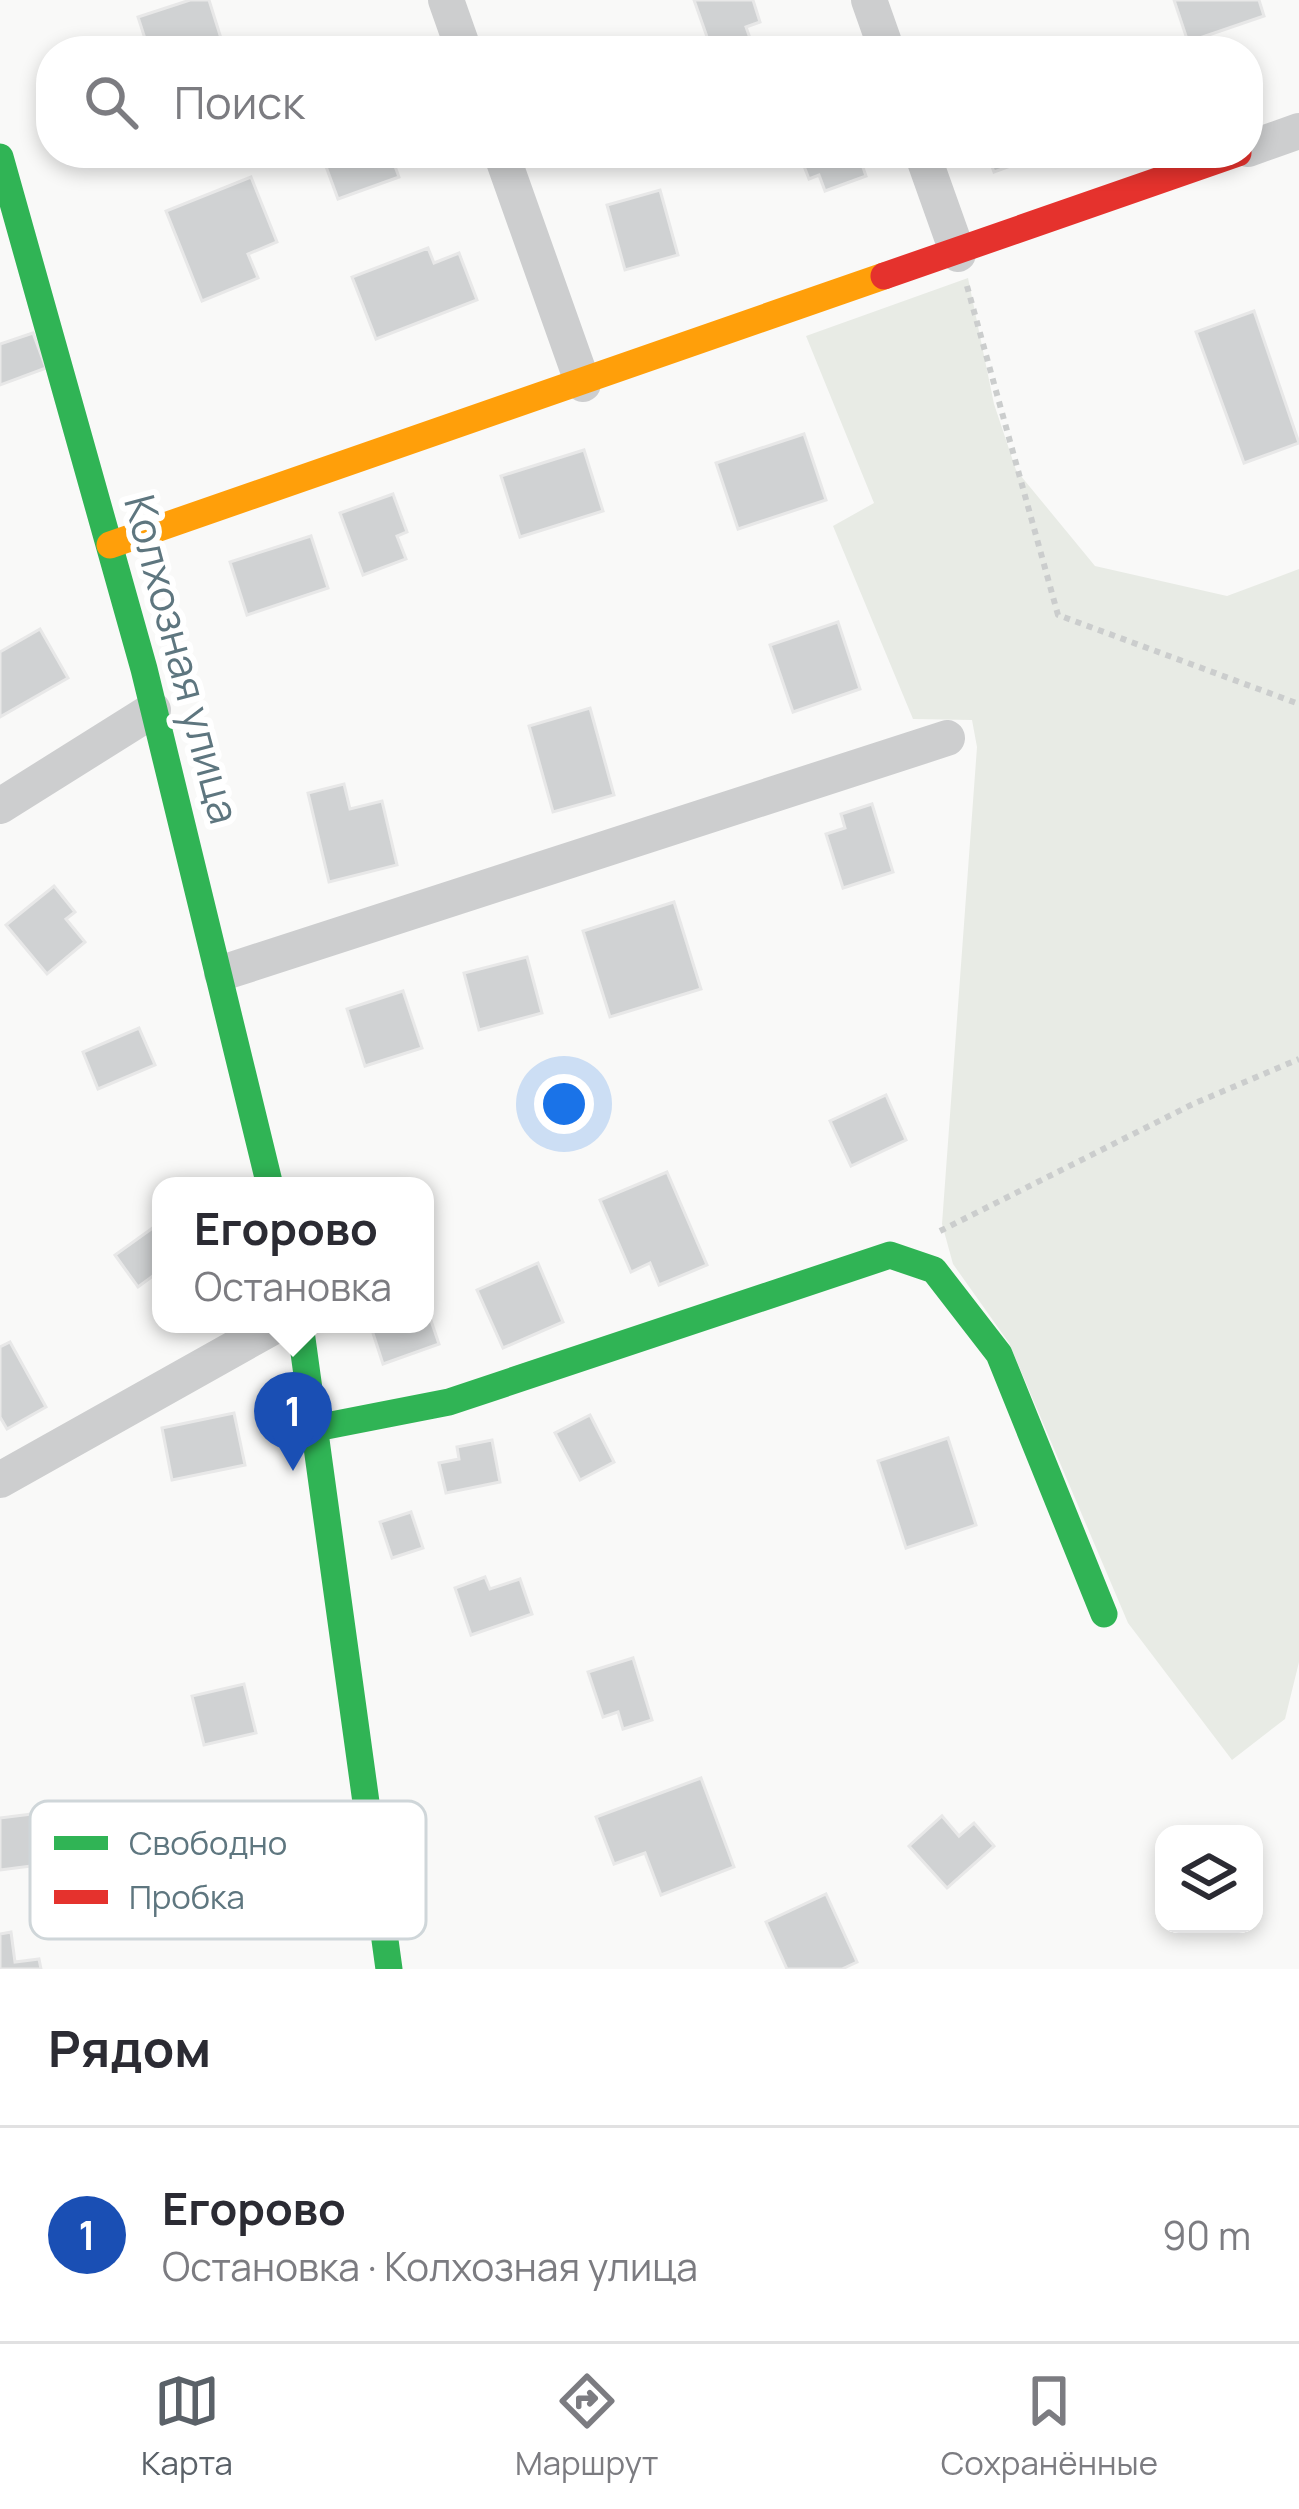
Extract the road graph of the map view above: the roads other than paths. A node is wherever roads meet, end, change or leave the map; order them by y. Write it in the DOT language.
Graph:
graph roads {
  1 [pos="446,0"];
  2 [pos="869,0"];
  3 [pos="459,36"];
  4 [pos="882,36"];
  5 [pos="1299,131"];
  6 [pos="1263,144"];
  7 [pos="0,157"];
  8 [pos="506,168"];
  9 [pos="927,168"];
  10 [pos="1196,168"];
  11 [pos="10,233"];
  12 [pos="958,254"];
  13 [pos="583,384"];
  14 [pos="110,545"];
  15 [pos="153,710"];
  16 [pos="947,738"];
  17 [pos="0,806"];
  18 [pos="222,973"];
  19 [pos="268,1177"];
  20 [pos="262,1333"];
  21 [pos="301,1333"];
  22 [pos="316,1427"];
  23 [pos="0,1480"];
  24 [pos="1104,1614"];
  25 [pos="366,1801"];
  26 [pos="385,1939"];
  27 [pos="389,1969"];
  1 -- 3 [label="street"];
  2 -- 4 [label="street"];
  5 -- 6 [label="street"];
  7 -- 11 [label="street, Колхозная улица"];
  8 -- 13 [label="street"];
  9 -- 12 [label="street"];
  10 -- 12 [label="street"];
  11 -- 14 [label="street, Колхозная улица"];
  12 -- 13 [label="street"];
  13 -- 14 [label="street"];
  14 -- 15 [label="street, Колхозная улица"];
  15 -- 17 [label="street"];
  15 -- 18 [label="street, Колхозная улица"];
  16 -- 18 [label="street"];
  18 -- 19 [label="street, Колхозная улица"];
  20 -- 23 [label="street"];
  21 -- 22 [label="street"];
  22 -- 24 [label="street"];
  22 -- 25 [label="street"];
  26 -- 27 [label="street"];
}
